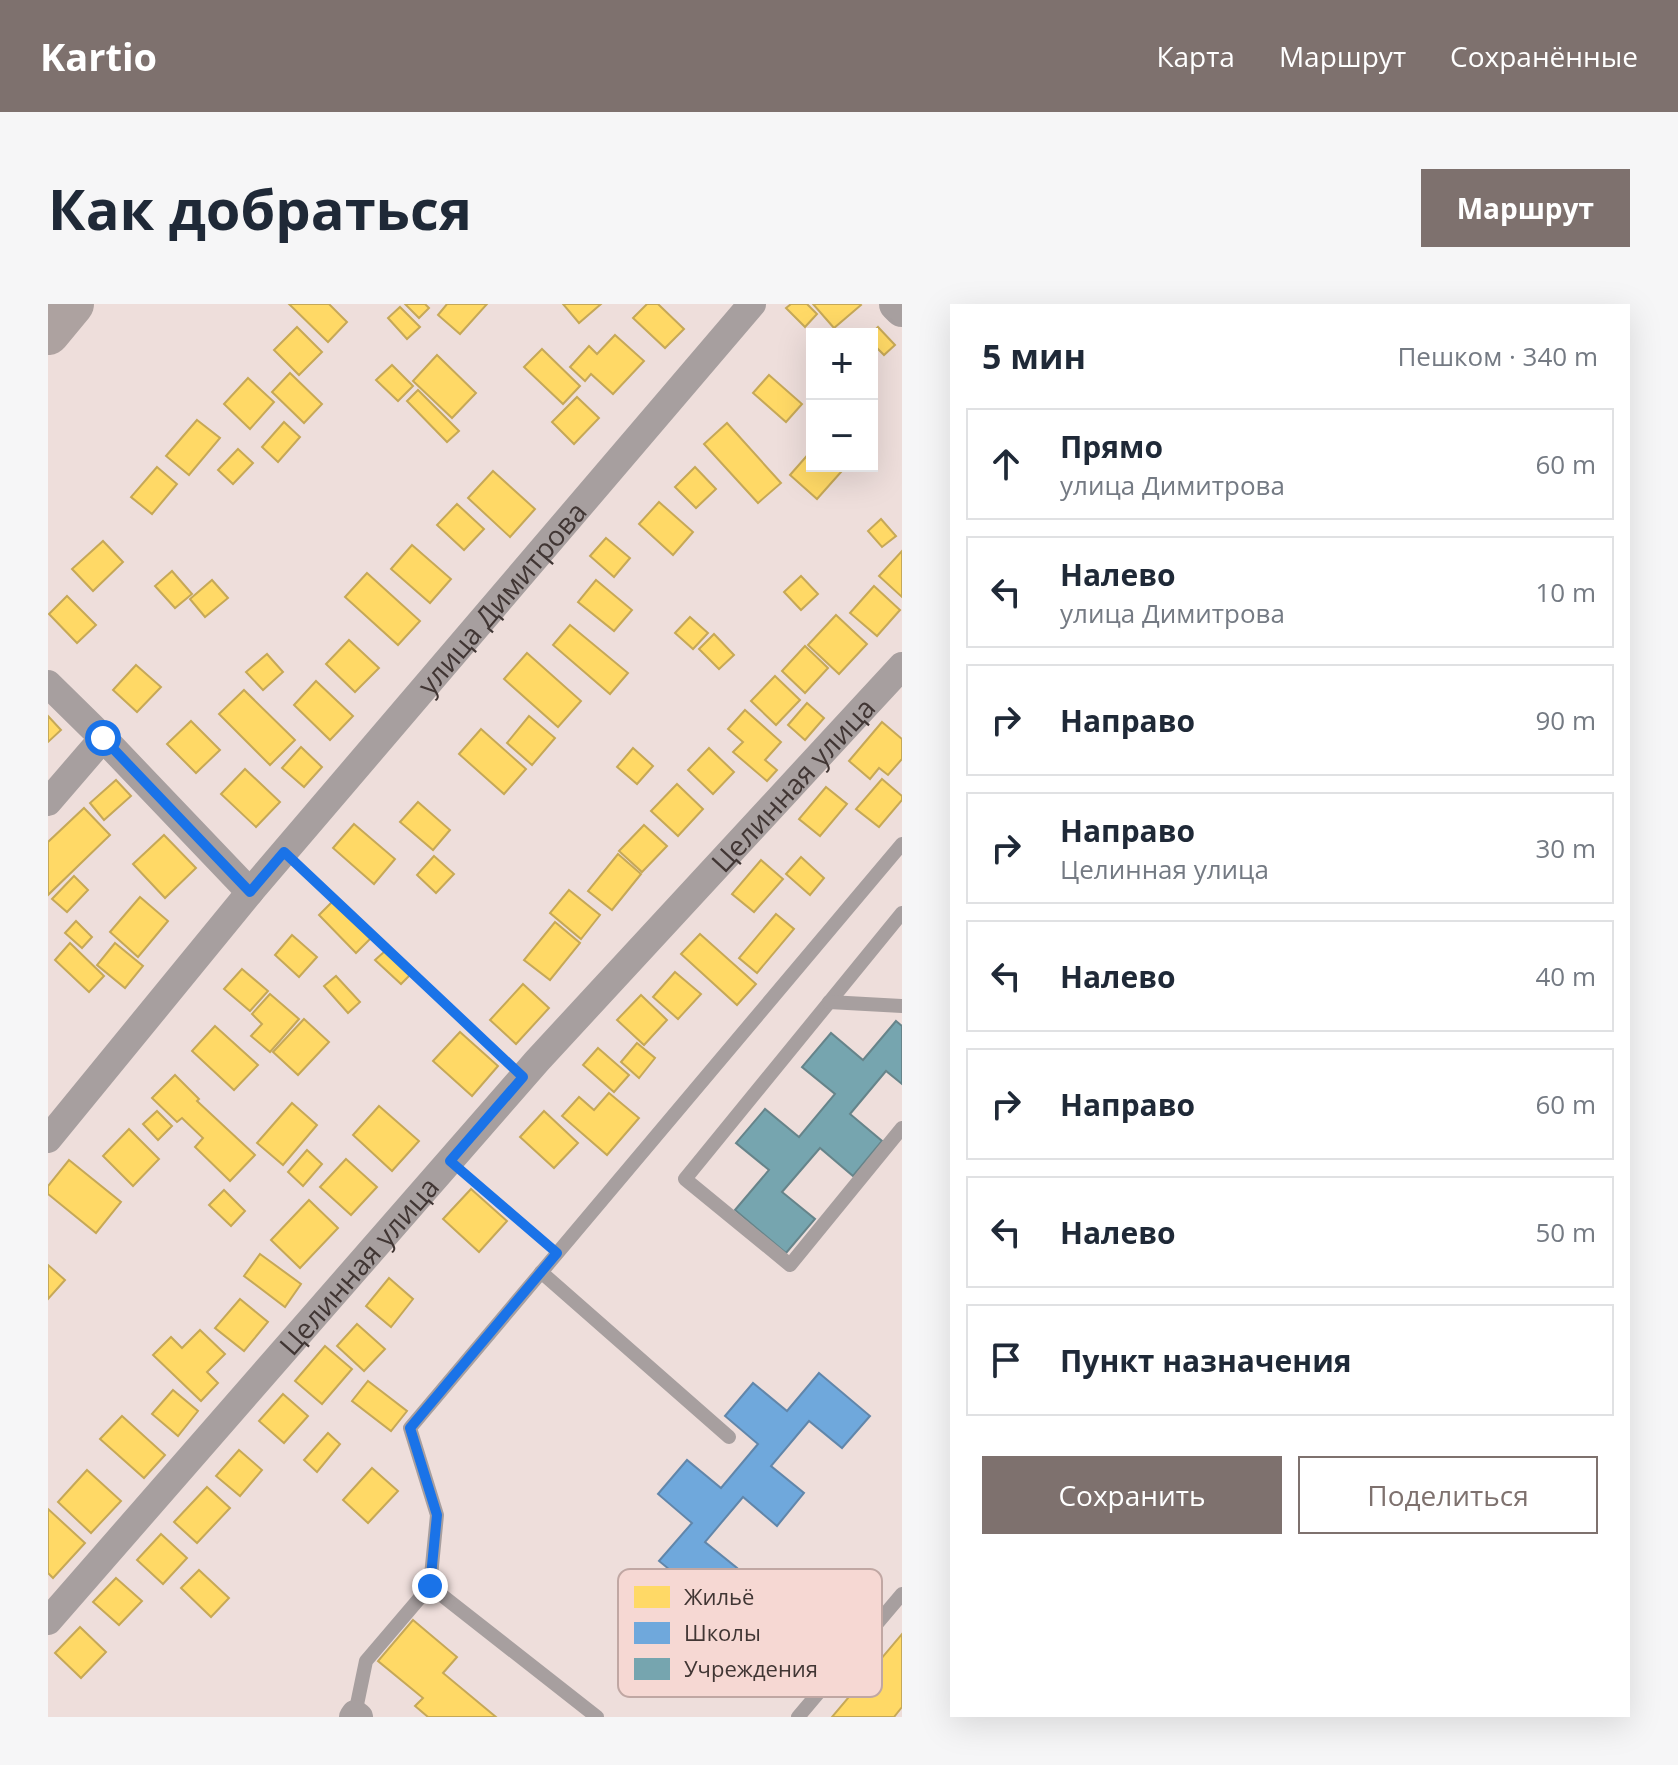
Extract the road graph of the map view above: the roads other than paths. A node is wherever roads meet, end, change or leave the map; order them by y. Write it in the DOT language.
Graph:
graph roads {
  1 [pos="72,304"];
  2 [pos="752,304"];
  3 [pos="897,304"];
  4 [pos="902,309"];
  5 [pos="48,333"];
  6 [pos="902,666"];
  7 [pos="48,684"];
  8 [pos="103,738"];
  9 [pos="48,802"];
  10 [pos="902,844"];
  11 [pos="250,892"];
  12 [pos="902,913"];
  13 [pos="829,1002"];
  14 [pos="902,1006"];
  15 [pos="902,1128"];
  16 [pos="48,1139"];
  17 [pos="541,1272"];
  18 [pos="729,1437"];
  19 [pos="430,1586"];
  20 [pos="902,1594"];
  21 [pos="882,1618"];
  22 [pos="48,1621"];
  23 [pos="815,1697"];
  24 [pos="355,1716"];
  25 [pos="597,1717"];
  26 [pos="798,1717"];
  1 -- 5 [label="main road"];
  2 -- 11 [label="street, улица Димитрова"];
  3 -- 4 [label="street"];
  6 -- 22 [label="street, Целинная улица"];
  7 -- 8 [label="street"];
  8 -- 9 [label="street"];
  8 -- 11 [label="street"];
  10 -- 17 [label="lane"];
  11 -- 16 [label="street, улица Димитрова"];
  12 -- 13 [label="lane"];
  13 -- 14 [label="lane"];
  13 -- 15 [label="lane"];
  17 -- 18 [label="lane"];
  17 -- 19 [label="lane"];
  19 -- 24 [label="lane"];
  19 -- 25 [label="lane"];
  20 -- 21 [label="lane"];
  23 -- 26 [label="lane"];
}
